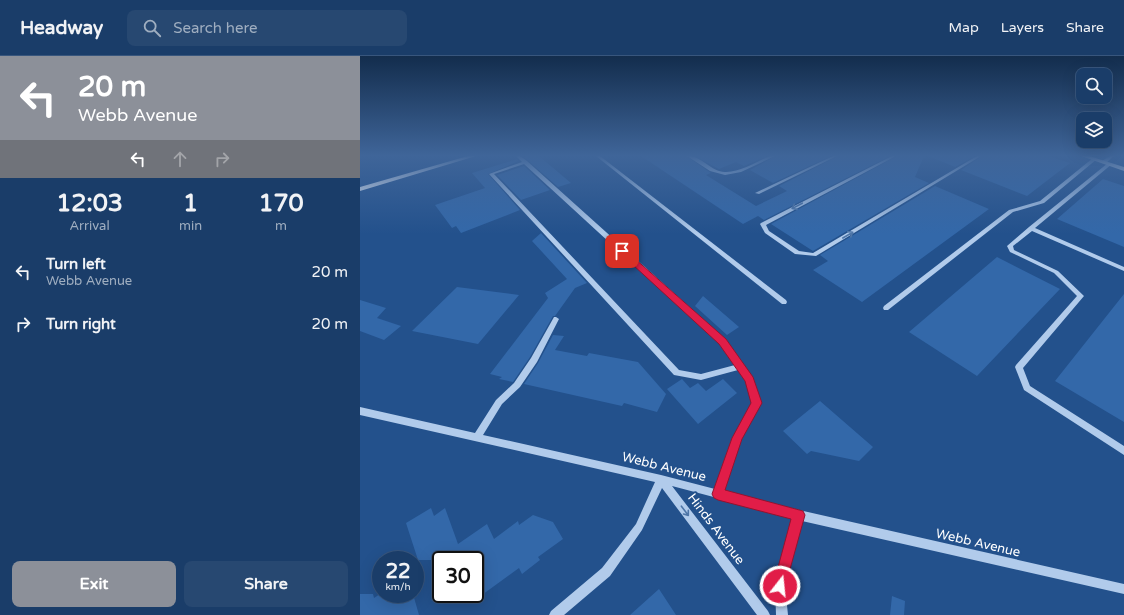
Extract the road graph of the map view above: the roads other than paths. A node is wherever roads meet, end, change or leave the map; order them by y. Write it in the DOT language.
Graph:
graph roads {
  1 [pos="383,182"];
  2 [pos="499,182"];
  3 [pos="547,182"];
  4 [pos="631,182"];
  5 [pos="780,182"];
  6 [pos="844,182"];
  7 [pos="936,182"];
  8 [pos="1067,182"];
  9 [pos="1085,182"];
  10 [pos="360,189"];
  11 [pos="757,193"];
  12 [pos="1031,228"];
  13 [pos="1124,269"];
  14 [pos="784,302"];
  15 [pos="886,308"];
  16 [pos="556,319"];
  17 [pos="740,367"];
  18 [pos="360,411"];
  19 [pos="476,438"];
  20 [pos="1124,451"];
  21 [pos="661,479"];
  22 [pos="718,494"];
  23 [pos="799,515"];
  24 [pos="1124,589"];
  25 [pos="555,615"];
  26 [pos="764,615"];
  27 [pos="782,615"];
  1 -- 10 [label="main road"];
  2 -- 17 [label="street"];
  3 -- 17 [label="street"];
  4 -- 14 [label="street"];
  5 -- 11 [label="street"];
  6 -- 7 [label="street, one-way"];
  8 -- 15 [label="street"];
  9 -- 12 [label="street"];
  12 -- 13 [label="street"];
  12 -- 20 [label="street"];
  16 -- 19 [label="street"];
  17 -- 22 [label="street"];
  18 -- 19 [label="street, Webb Avenue"];
  19 -- 21 [label="street, Webb Avenue"];
  21 -- 22 [label="street, Webb Avenue"];
  21 -- 25 [label="street"];
  21 -- 26 [label="street, Hinds Avenue, one-way"];
  22 -- 23 [label="street, Webb Avenue"];
  23 -- 24 [label="street, Webb Avenue"];
  23 -- 27 [label="street"];
}
